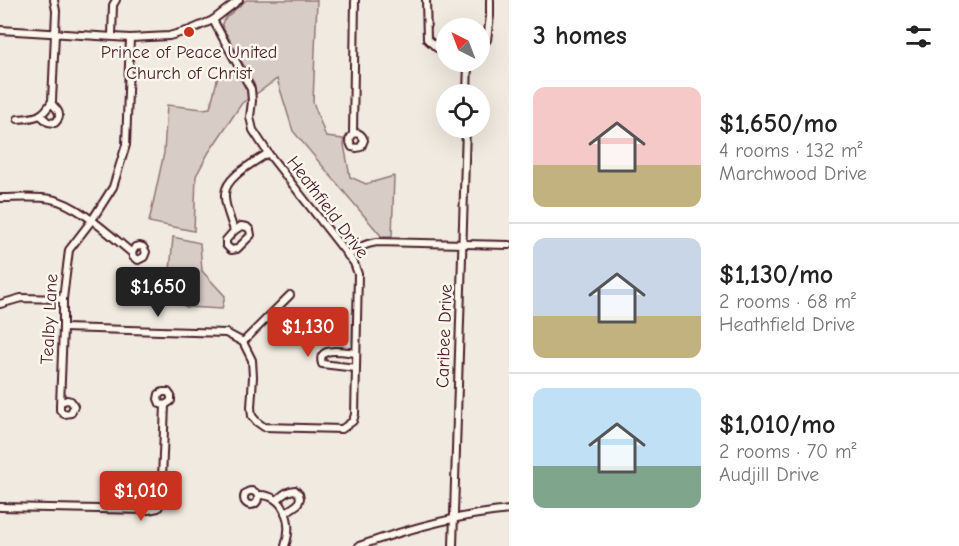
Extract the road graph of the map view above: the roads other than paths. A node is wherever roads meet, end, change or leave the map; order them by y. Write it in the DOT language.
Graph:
graph roads {
  1 [pos="54,0"];
  2 [pos="116,0"];
  3 [pos="239,0"];
  4 [pos="356,0"];
  5 [pos="426,0"];
  6 [pos="490,0"];
  7 [pos="490,18"];
  8 [pos="213,20"];
  9 [pos="0,30"];
  10 [pos="55,34"];
  11 [pos="112,36"];
  12 [pos="130,38"];
  13 [pos="436,47"];
  14 [pos="51,103"];
  15 [pos="40,115"];
  16 [pos="18,118"];
  17 [pos="353,134"];
  18 [pos="466,138"];
  19 [pos="268,153"];
  20 [pos="0,198"];
  21 [pos="92,220"];
  22 [pos="234,231"];
  23 [pos="463,243"];
  24 [pos="509,245"];
  25 [pos="132,253"];
  26 [pos="348,256"];
  27 [pos="290,295"];
  28 [pos="63,299"];
  29 [pos="0,304"];
  30 [pos="63,328"];
  31 [pos="243,342"];
  32 [pos="356,353"];
  33 [pos="356,369"];
  34 [pos="61,402"];
  35 [pos="165,405"];
  36 [pos="258,495"];
  37 [pos="277,501"];
  38 [pos="0,507"];
  39 [pos="509,510"];
  40 [pos="285,513"];
  41 [pos="453,519"];
  42 [pos="285,546"];
  43 [pos="359,546"];
  44 [pos="453,546"];
  1 -- 10 [label="street"];
  2 -- 11 [label="street"];
  3 -- 8 [label="street"];
  4 -- 17 [label="street"];
  5 -- 13 [label="street"];
  6 -- 7 [label="street"];
  8 -- 12 [label="street"];
  8 -- 19 [label="street, Heathfield Drive"];
  9 -- 10 [label="street"];
  10 -- 11 [label="street"];
  10 -- 14 [label="street"];
  11 -- 12 [label="street"];
  12 -- 21 [label="street, Tealby Lane"];
  14 -- 15 [label="street"];
  14 -- 15 [label="street"];
  15 -- 16 [label="street"];
  18 -- 23 [label="street, Caribee Drive"];
  19 -- 22 [label="street"];
  19 -- 26 [label="street, Heathfield Drive"];
  20 -- 21 [label="street"];
  21 -- 25 [label="street"];
  21 -- 28 [label="street, Tealby Lane"];
  23 -- 24 [label="street"];
  23 -- 26 [label="street"];
  23 -- 41 [label="street, Caribee Drive"];
  26 -- 32 [label="street, Heathfield Drive"];
  27 -- 31 [label="street"];
  28 -- 29 [label="street"];
  28 -- 30 [label="street, Tealby Lane"];
  30 -- 31 [label="street"];
  30 -- 34 [label="street, Tealby Lane"];
  31 -- 33 [label="street, Heathfield Drive"];
  32 -- 33 [label="street, Heathfield Drive"];
  32 -- 33 [label="street"];
  35 -- 38 [label="street"];
  36 -- 37 [label="street"];
  37 -- 40 [label="street"];
  37 -- 40 [label="street"];
  39 -- 41 [label="street"];
  40 -- 42 [label="street"];
  41 -- 43 [label="street"];
  41 -- 44 [label="street, Caribee Drive"];
}
